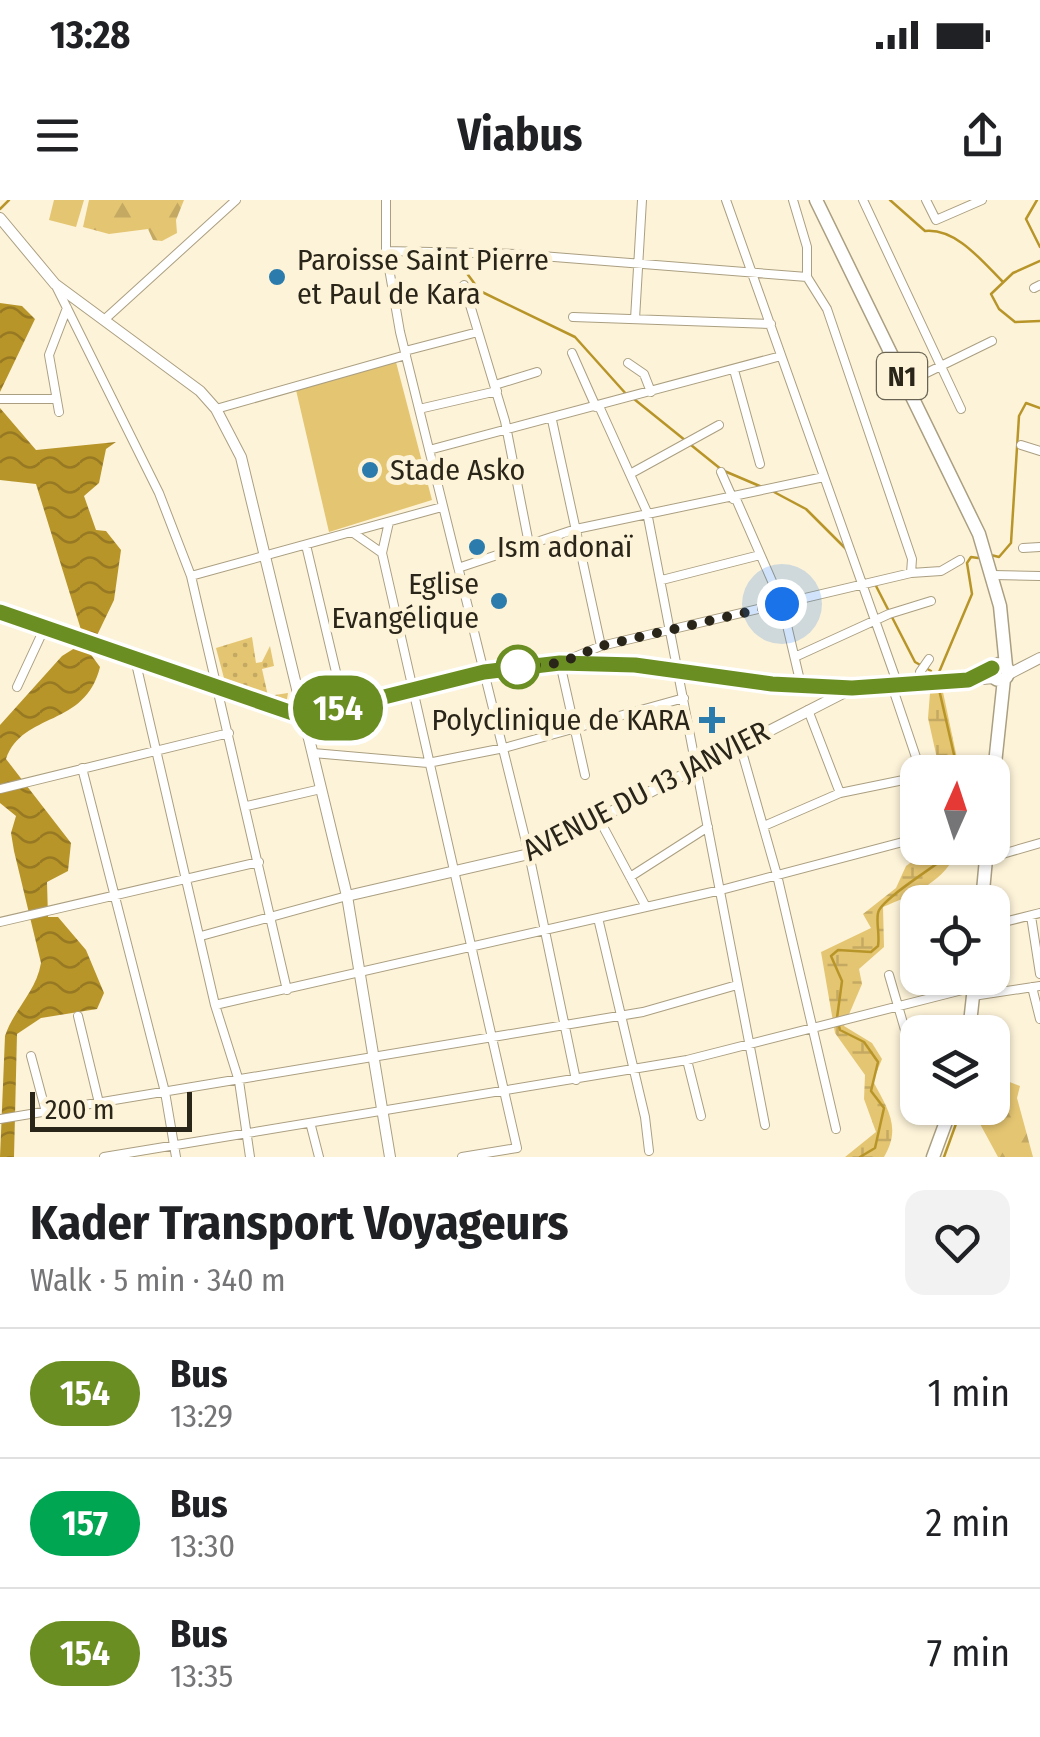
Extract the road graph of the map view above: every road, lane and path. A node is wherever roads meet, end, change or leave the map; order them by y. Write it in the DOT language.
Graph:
graph roads {
  1 [pos="236,200"];
  2 [pos="386,200"];
  3 [pos="642,200"];
  4 [pos="726,200"];
  5 [pos="794,200"];
  6 [pos="816,200"];
  7 [pos="863,200"];
  8 [pos="926,200"];
  9 [pos="982,200"];
  10 [pos="0,218"];
  11 [pos="386,250"];
  12 [pos="639,265"];
  13 [pos="752,274"];
  14 [pos="808,276"];
  15 [pos="55,284"];
  16 [pos="464,286"];
  17 [pos="68,308"];
  18 [pos="573,317"];
  19 [pos="635,319"];
  20 [pos="104,320"];
  21 [pos="771,324"];
  22 [pos="478,332"];
  23 [pos="992,341"];
  24 [pos="405,353"];
  25 [pos="572,353"];
  26 [pos="781,356"];
  27 [pos="628,363"];
  28 [pos="939,367"];
  29 [pos="734,370"];
  30 [pos="538,372"];
  31 [pos="906,384"];
  32 [pos="496,388"];
  33 [pos="651,392"];
  34 [pos="0,399"];
  35 [pos="56,399"];
  36 [pos="597,407"];
  37 [pos="216,409"];
  38 [pos="419,409"];
  39 [pos="961,409"];
  40 [pos="59,412"];
  41 [pos="552,420"];
  42 [pos="718,425"];
  43 [pos="504,433"];
  44 [pos="1021,445"];
  45 [pos="429,450"];
  46 [pos="1040,451"];
  47 [pos="760,464"];
  48 [pos="721,472"];
  49 [pos="630,474"];
  50 [pos="824,477"];
  51 [pos="734,499"];
  52 [pos="442,507"];
  53 [pos="647,512"];
  54 [pos="389,522"];
  55 [pos="576,529"];
  56 [pos="352,532"];
  57 [pos="529,544"];
  58 [pos="306,545"];
  59 [pos="1040,547"];
  60 [pos="1023,548"];
  61 [pos="382,554"];
  62 [pos="760,555"];
  63 [pos="265,556"];
  64 [pos="960,560"];
  65 [pos="461,567"];
  66 [pos="911,574"];
  67 [pos="191,576"];
  68 [pos="993,576"];
  69 [pos="1040,576"];
  70 [pos="662,580"];
  71 [pos="870,584"];
  72 [pos="931,601"];
  73 [pos="782,604"];
  74 [pos="0,612"];
  75 [pos="877,621"];
  76 [pos="44,629"];
  77 [pos="668,630"];
  78 [pos="601,646"];
  79 [pos="797,656"];
  80 [pos="1040,657"];
  81 [pos="135,659"];
  82 [pos="928,659"];
  83 [pos="560,663"];
  84 [pos="679,670"];
  85 [pos="484,672"];
  86 [pos="1000,672"];
  87 [pos="932,682"];
  88 [pos="801,685"];
  89 [pos="895,686"];
  90 [pos="17,688"];
  91 [pos="852,688"];
  92 [pos="220,690"];
  93 [pos="412,690"];
  94 [pos="684,698"];
  95 [pos="344,706"];
  96 [pos="808,710"];
  97 [pos="304,717"];
  98 [pos="575,728"];
  99 [pos="229,733"];
  100 [pos="740,745"];
  101 [pos="504,748"];
  102 [pos="156,752"];
  103 [pos="312,753"];
  104 [pos="914,755"];
  105 [pos="996,755"];
  106 [pos="428,763"];
  107 [pos="82,768"];
  108 [pos="696,768"];
  109 [pos="585,775"];
  110 [pos="900,779"];
  111 [pos="0,789"];
  112 [pos="322,790"];
  113 [pos="840,793"];
  114 [pos="247,806"];
  115 [pos="598,820"];
  116 [pos="764,826"];
  117 [pos="708,827"];
  118 [pos="900,843"];
  119 [pos="1040,843"];
  120 [pos="1010,848"];
  121 [pos="529,854"];
  122 [pos="259,862"];
  123 [pos="454,872"];
  124 [pos="777,874"];
  125 [pos="630,878"];
  126 [pos="186,879"];
  127 [pos="721,890"];
  128 [pos="112,896"];
  129 [pos="347,896"];
  130 [pos="645,904"];
  131 [pos="1035,914"];
  132 [pos="273,918"];
  133 [pos="598,918"];
  134 [pos="1010,920"];
  135 [pos="0,922"];
  136 [pos="547,931"];
  137 [pos="201,936"];
  138 [pos="472,948"];
  139 [pos="1040,974"];
  140 [pos="358,975"];
  141 [pos="888,975"];
  142 [pos="737,984"];
  143 [pos="1010,986"];
  144 [pos="1036,986"];
  145 [pos="287,990"];
  146 [pos="941,995"];
  147 [pos="215,1006"];
  148 [pos="896,1006"];
  149 [pos="618,1014"];
  150 [pos="78,1016"];
  151 [pos="900,1018"];
  152 [pos="1040,1019"];
  153 [pos="565,1026"];
  154 [pos="812,1028"];
  155 [pos="491,1038"];
  156 [pos="749,1043"];
  157 [pos="31,1056"];
  158 [pos="374,1058"];
  159 [pos="687,1060"];
  160 [pos="634,1069"];
  161 [pos="576,1080"];
  162 [pos="239,1082"];
  163 [pos="165,1092"];
  164 [pos="504,1092"];
  165 [pos="99,1103"];
  166 [pos="46,1112"];
  167 [pos="383,1112"];
  168 [pos="701,1116"];
  169 [pos="0,1118"];
  170 [pos="765,1125"];
  171 [pos="945,1125"];
  172 [pos="311,1126"];
  173 [pos="836,1128"];
  174 [pos="247,1136"];
  175 [pos="648,1151"];
  176 [pos="175,1152"];
  177 [pos="119,1156"];
  178 [pos="104,1157"];
  179 [pos="250,1157"];
  180 [pos="319,1157"];
  181 [pos="390,1157"];
  182 [pos="462,1157"];
  183 [pos="933,1157"];
  1 -- 20 [label="street"];
  2 -- 11 [label="street"];
  3 -- 12 [label="street"];
  4 -- 13 [label="street"];
  5 -- 14 [label="street"];
  6 -- 31 [label="highway, N1"];
  7 -- 28 [label="street"];
  8 -- 9 [label="street"];
  10 -- 15 [label="main road"];
  11 -- 12 [label="street"];
  11 -- 24 [label="street"];
  12 -- 13 [label="street"];
  12 -- 19 [label="street"];
  13 -- 14 [label="street"];
  13 -- 21 [label="street"];
  14 -- 66 [label="street"];
  15 -- 17 [label="street"];
  15 -- 20 [label="main road"];
  16 -- 22 [label="street"];
  17 -- 35 [label="street"];
  17 -- 67 [label="street"];
  18 -- 19 [label="street"];
  19 -- 21 [label="street"];
  20 -- 37 [label="main road"];
  21 -- 26 [label="street"];
  22 -- 24 [label="street"];
  22 -- 32 [label="street"];
  23 -- 28 [label="street"];
  24 -- 37 [label="street"];
  24 -- 38 [label="street"];
  25 -- 36 [label="street"];
  26 -- 29 [label="street"];
  26 -- 50 [label="street"];
  27 -- 33 [label="street"];
  28 -- 31 [label="street"];
  28 -- 39 [label="street"];
  29 -- 33 [label="street"];
  29 -- 47 [label="street"];
  30 -- 32 [label="street"];
  31 -- 68 [label="highway, N1"];
  32 -- 38 [label="street"];
  32 -- 43 [label="street"];
  33 -- 36 [label="street"];
  34 -- 35 [label="street"];
  35 -- 40 [label="street"];
  36 -- 41 [label="street"];
  36 -- 49 [label="street"];
  37 -- 63 [label="main road"];
  38 -- 45 [label="street"];
  41 -- 43 [label="street"];
  41 -- 55 [label="street"];
  42 -- 49 [label="street"];
  43 -- 45 [label="street"];
  43 -- 57 [label="street"];
  44 -- 46 [label="street"];
  45 -- 52 [label="street"];
  48 -- 51 [label="street"];
  49 -- 53 [label="street"];
  50 -- 51 [label="street"];
  50 -- 71 [label="street"];
  51 -- 53 [label="street"];
  51 -- 62 [label="street"];
  52 -- 54 [label="street"];
  52 -- 65 [label="street"];
  53 -- 55 [label="street"];
  53 -- 70 [label="street"];
  54 -- 56 [label="street"];
  54 -- 61 [label="street"];
  55 -- 57 [label="street"];
  55 -- 78 [label="street"];
  56 -- 58 [label="street"];
  56 -- 61 [label="street"];
  57 -- 65 [label="street"];
  58 -- 63 [label="street"];
  58 -- 95 [label="street"];
  59 -- 60 [label="street"];
  61 -- 93 [label="street"];
  62 -- 70 [label="street"];
  62 -- 73 [label="street"];
  63 -- 67 [label="street"];
  63 -- 97 [label="main road"];
  64 -- 66 [label="street"];
  65 -- 85 [label="street"];
  66 -- 71 [label="street"];
  67 -- 92 [label="street"];
  68 -- 69 [label="street"];
  68 -- 86 [label="highway, N1"];
  70 -- 77 [label="street"];
  71 -- 73 [label="street"];
  71 -- 75 [label="street"];
  72 -- 75 [label="street"];
  73 -- 77 [label="street"];
  73 -- 79 [label="street"];
  74 -- 76 [label="street"];
  75 -- 79 [label="street"];
  75 -- 89 [label="street"];
  76 -- 81 [label="street"];
  76 -- 90 [label="street"];
  77 -- 78 [label="street"];
  77 -- 84 [label="street"];
  78 -- 83 [label="street"];
  79 -- 88 [label="street"];
  80 -- 86 [label="main road"];
  81 -- 92 [label="street"];
  81 -- 102 [label="street"];
  82 -- 87 [label="street"];
  83 -- 84 [label="main road"];
  83 -- 85 [label="main road"];
  83 -- 98 [label="street"];
  84 -- 88 [label="main road"];
  84 -- 94 [label="street"];
  85 -- 93 [label="main road"];
  85 -- 101 [label="street"];
  86 -- 87 [label="main road"];
  86 -- 105 [label="highway, N1"];
  87 -- 89 [label="main road"];
  88 -- 91 [label="main road"];
  89 -- 91 [label="main road"];
  89 -- 104 [label="street"];
  91 -- 96 [label="main road, AVENUE DU 13 JANVIER"];
  92 -- 97 [label="street"];
  92 -- 99 [label="street"];
  93 -- 95 [label="main road"];
  93 -- 106 [label="street"];
  94 -- 98 [label="street"];
  94 -- 108 [label="street"];
  95 -- 97 [label="main road"];
  96 -- 100 [label="main road, AVENUE DU 13 JANVIER"];
  96 -- 113 [label="street"];
  97 -- 103 [label="main road"];
  98 -- 101 [label="street"];
  98 -- 109 [label="street"];
  99 -- 102 [label="street"];
  99 -- 114 [label="street"];
  100 -- 108 [label="main road, AVENUE DU 13 JANVIER"];
  100 -- 116 [label="street"];
  101 -- 106 [label="street"];
  101 -- 121 [label="street"];
  102 -- 107 [label="street"];
  102 -- 126 [label="street"];
  103 -- 106 [label="street"];
  103 -- 112 [label="main road"];
  106 -- 123 [label="street"];
  107 -- 111 [label="street"];
  107 -- 128 [label="street"];
  108 -- 115 [label="main road, AVENUE DU 13 JANVIER"];
  108 -- 117 [label="street"];
  110 -- 113 [label="street"];
  112 -- 114 [label="street"];
  112 -- 129 [label="main road"];
  113 -- 116 [label="street"];
  114 -- 122 [label="street"];
  115 -- 121 [label="main road, AVENUE DU 13 JANVIER"];
  115 -- 125 [label="street"];
  116 -- 124 [label="street"];
  117 -- 125 [label="street"];
  117 -- 127 [label="street"];
  118 -- 124 [label="street"];
  119 -- 120 [label="street"];
  121 -- 123 [label="main road, AVENUE DU 13 JANVIER"];
  121 -- 136 [label="street"];
  122 -- 126 [label="street"];
  122 -- 132 [label="street"];
  123 -- 129 [label="main road, AVENUE DU 13 JANVIER"];
  123 -- 138 [label="street"];
  124 -- 127 [label="street"];
  124 -- 154 [label="street"];
  125 -- 130 [label="street"];
  126 -- 128 [label="street"];
  126 -- 137 [label="street"];
  127 -- 130 [label="street"];
  127 -- 142 [label="street"];
  128 -- 135 [label="street"];
  128 -- 163 [label="street"];
  129 -- 132 [label="street, AVENUE DU 13 JANVIER"];
  129 -- 140 [label="main road"];
  130 -- 133 [label="street"];
  131 -- 134 [label="street"];
  131 -- 139 [label="street"];
  132 -- 137 [label="street, AVENUE DU 13 JANVIER"];
  132 -- 145 [label="street"];
  133 -- 136 [label="street"];
  133 -- 149 [label="street"];
  136 -- 138 [label="street"];
  136 -- 153 [label="street"];
  137 -- 147 [label="street"];
  138 -- 140 [label="street"];
  138 -- 155 [label="street"];
  140 -- 145 [label="street"];
  140 -- 158 [label="main road"];
  141 -- 148 [label="street"];
  142 -- 149 [label="street"];
  142 -- 156 [label="street"];
  143 -- 144 [label="street"];
  144 -- 152 [label="street"];
  145 -- 147 [label="street"];
  146 -- 148 [label="street"];
  147 -- 162 [label="street"];
  148 -- 151 [label="street"];
  148 -- 154 [label="street"];
  149 -- 153 [label="street"];
  149 -- 160 [label="street"];
  150 -- 165 [label="street"];
  153 -- 155 [label="street"];
  153 -- 161 [label="street"];
  154 -- 156 [label="street"];
  154 -- 173 [label="street"];
  155 -- 158 [label="street"];
  155 -- 164 [label="street"];
  156 -- 159 [label="street"];
  156 -- 170 [label="street"];
  157 -- 166 [label="street"];
  158 -- 162 [label="street"];
  158 -- 167 [label="main road"];
  159 -- 160 [label="street"];
  159 -- 168 [label="street"];
  160 -- 161 [label="street"];
  160 -- 175 [label="street"];
  161 -- 164 [label="street"];
  162 -- 163 [label="street"];
  162 -- 174 [label="street"];
  163 -- 165 [label="street"];
  163 -- 176 [label="street"];
  164 -- 167 [label="street"];
  164 -- 182 [label="street"];
  165 -- 166 [label="street"];
  166 -- 169 [label="street"];
  167 -- 172 [label="street"];
  167 -- 181 [label="main road"];
  171 -- 183 [label="highway"];
  172 -- 174 [label="street"];
  172 -- 180 [label="street"];
  174 -- 176 [label="street"];
  174 -- 179 [label="street"];
  176 -- 177 [label="street"];
  177 -- 178 [label="street"];
}
